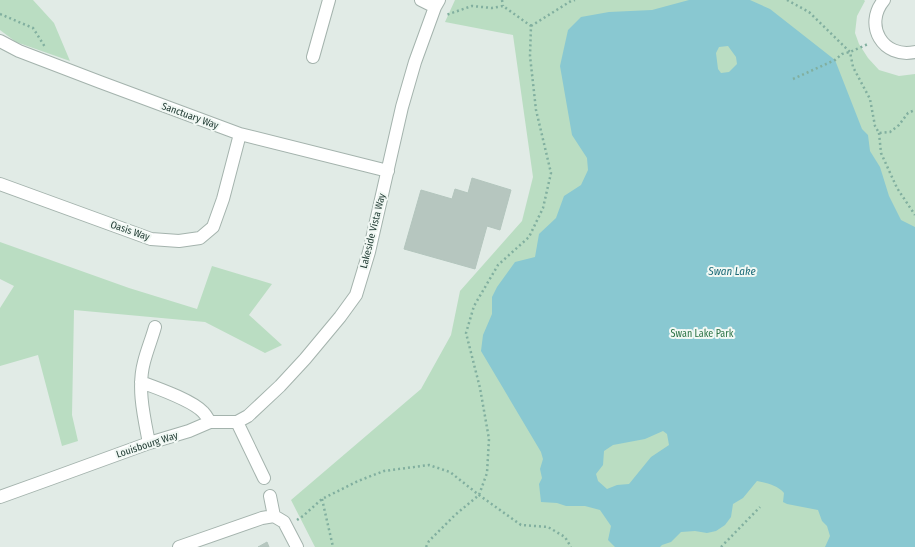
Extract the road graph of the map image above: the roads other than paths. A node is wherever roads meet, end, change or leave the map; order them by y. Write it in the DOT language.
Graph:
graph roads {
  1 [pos="329,0"];
  2 [pos="421,0"];
  3 [pos="882,1"];
  4 [pos="437,4"];
  5 [pos="0,41"];
  6 [pos="915,52"];
  7 [pos="313,57"];
  8 [pos="240,134"];
  9 [pos="388,171"];
  10 [pos="0,184"];
  11 [pos="155,326"];
  12 [pos="141,382"];
  13 [pos="210,422"];
  14 [pos="237,422"];
  15 [pos="149,442"];
  16 [pos="264,478"];
  17 [pos="0,496"];
  18 [pos="270,496"];
  19 [pos="274,516"];
  20 [pos="179,547"];
  21 [pos="297,547"];
  1 -- 7 [label="street"];
  2 -- 4 [label="street"];
  3 -- 6 [label="street"];
  4 -- 9 [label="street, Lakeside Vista Way"];
  5 -- 8 [label="street, Sanctuary Way"];
  8 -- 9 [label="street, Sanctuary Way"];
  8 -- 10 [label="street, Oasis Way"];
  9 -- 14 [label="street, Lakeside Vista Way"];
  11 -- 12 [label="street"];
  12 -- 13 [label="street"];
  12 -- 15 [label="street"];
  13 -- 14 [label="street, Louisbourg Way"];
  13 -- 15 [label="street, Louisbourg Way"];
  14 -- 16 [label="street"];
  15 -- 17 [label="street, Louisbourg Way"];
  18 -- 19 [label="street"];
  19 -- 20 [label="street"];
  19 -- 21 [label="street"];
}
